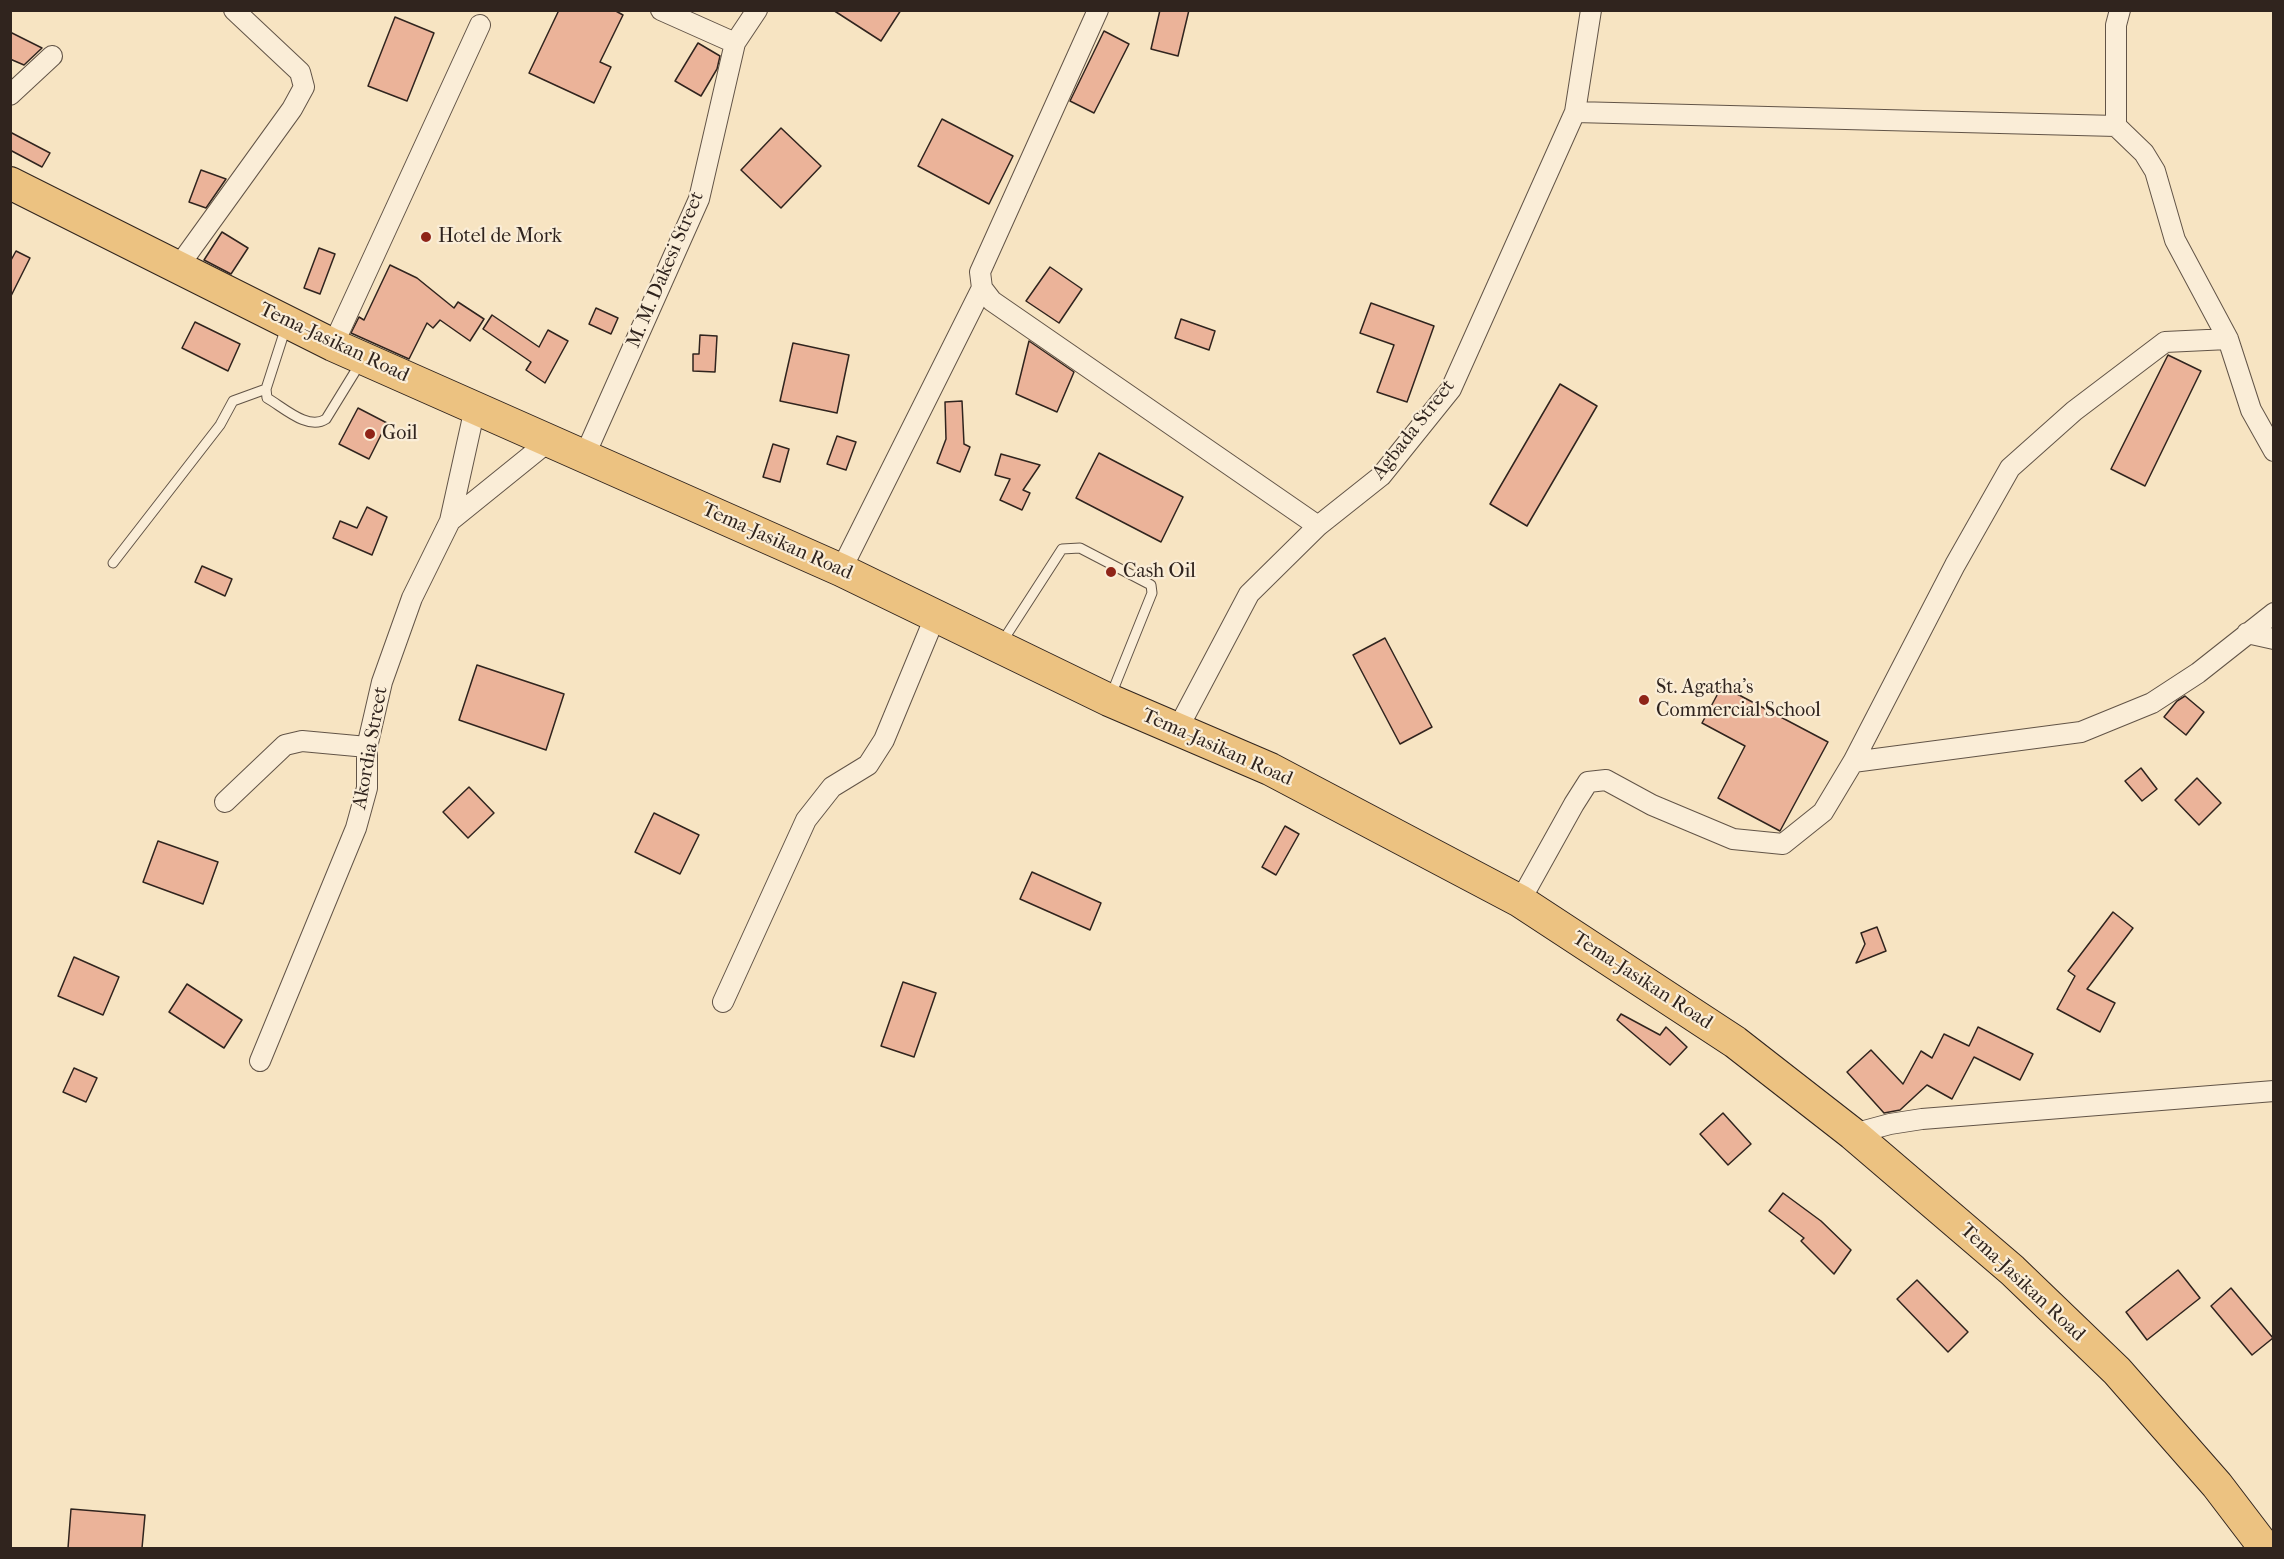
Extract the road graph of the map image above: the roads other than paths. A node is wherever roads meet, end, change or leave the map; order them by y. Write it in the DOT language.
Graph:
graph roads {
  1 [pos="234,10"];
  2 [pos="661,10"];
  3 [pos="757,10"];
  4 [pos="1098,10"];
  5 [pos="1591,10"];
  6 [pos="2120,10"];
  7 [pos="480,25"];
  8 [pos="735,44"];
  9 [pos="52,56"];
  10 [pos="10,95"];
  11 [pos="1575,112"];
  12 [pos="2115,126"];
  13 [pos="10,183"];
  14 [pos="178,267"];
  15 [pos="981,288"];
  16 [pos="287,322"];
  17 [pos="2228,339"];
  18 [pos="333,345"];
  19 [pos="363,358"];
  20 [pos="266,389"];
  21 [pos="475,408"];
  22 [pos="549,441"];
  23 [pos="2274,451"];
  24 [pos="584,457"];
  25 [pos="450,521"];
  26 [pos="1318,525"];
  27 [pos="113,563"];
  28 [pos="842,570"];
  29 [pos="2274,613"];
  30 [pos="935,617"];
  31 [pos="2247,633"];
  32 [pos="2274,639"];
  33 [pos="999,647"];
  34 [pos="1109,700"];
  35 [pos="1177,730"];
  36 [pos="367,747"];
  37 [pos="1853,762"];
  38 [pos="225,802"];
  39 [pos="1520,901"];
  40 [pos="723,1002"];
  41 [pos="260,1061"];
  42 [pos="2274,1091"];
  43 [pos="1853,1134"];
  44 [pos="2265,1548"];
  1 -- 14 [label="street"];
  2 -- 8 [label="street"];
  3 -- 8 [label="street, M. M. Dakesi Street"];
  4 -- 15 [label="street"];
  5 -- 11 [label="street, Agbada Street"];
  6 -- 12 [label="street"];
  7 -- 18 [label="street"];
  8 -- 24 [label="street, M. M. Dakesi Street"];
  9 -- 10 [label="street"];
  11 -- 12 [label="street"];
  11 -- 26 [label="street, Agbada Street"];
  12 -- 17 [label="street"];
  13 -- 14 [label="highway, Tema-Jasikan Road"];
  14 -- 16 [label="highway, Tema-Jasikan Road"];
  15 -- 26 [label="street"];
  15 -- 28 [label="street"];
  16 -- 18 [label="highway, Tema-Jasikan Road"];
  16 -- 20 [label="lane"];
  17 -- 23 [label="street"];
  17 -- 37 [label="street"];
  18 -- 19 [label="highway, Tema-Jasikan Road"];
  19 -- 20 [label="lane"];
  19 -- 21 [label="highway, Tema-Jasikan Road"];
  20 -- 27 [label="lane"];
  21 -- 22 [label="highway, Tema-Jasikan Road"];
  21 -- 25 [label="street"];
  22 -- 24 [label="highway, Tema-Jasikan Road"];
  22 -- 25 [label="street, Akordia Street"];
  24 -- 28 [label="highway, Tema-Jasikan Road"];
  25 -- 36 [label="street, Akordia Street"];
  26 -- 35 [label="street, Agbada Street"];
  28 -- 30 [label="highway, Tema-Jasikan Road"];
  29 -- 31 [label="street"];
  30 -- 33 [label="highway, Tema-Jasikan Road"];
  30 -- 40 [label="street"];
  31 -- 32 [label="street"];
  31 -- 37 [label="street"];
  33 -- 34 [label="highway, Tema-Jasikan Road"];
  33 -- 34 [label="lane"];
  34 -- 35 [label="highway, Tema-Jasikan Road"];
  35 -- 39 [label="highway, Tema-Jasikan Road"];
  36 -- 38 [label="street"];
  36 -- 41 [label="street, Akordia Street"];
  37 -- 39 [label="street"];
  39 -- 43 [label="highway, Tema-Jasikan Road"];
  42 -- 43 [label="street"];
  43 -- 44 [label="highway, Tema-Jasikan Road"];
}
